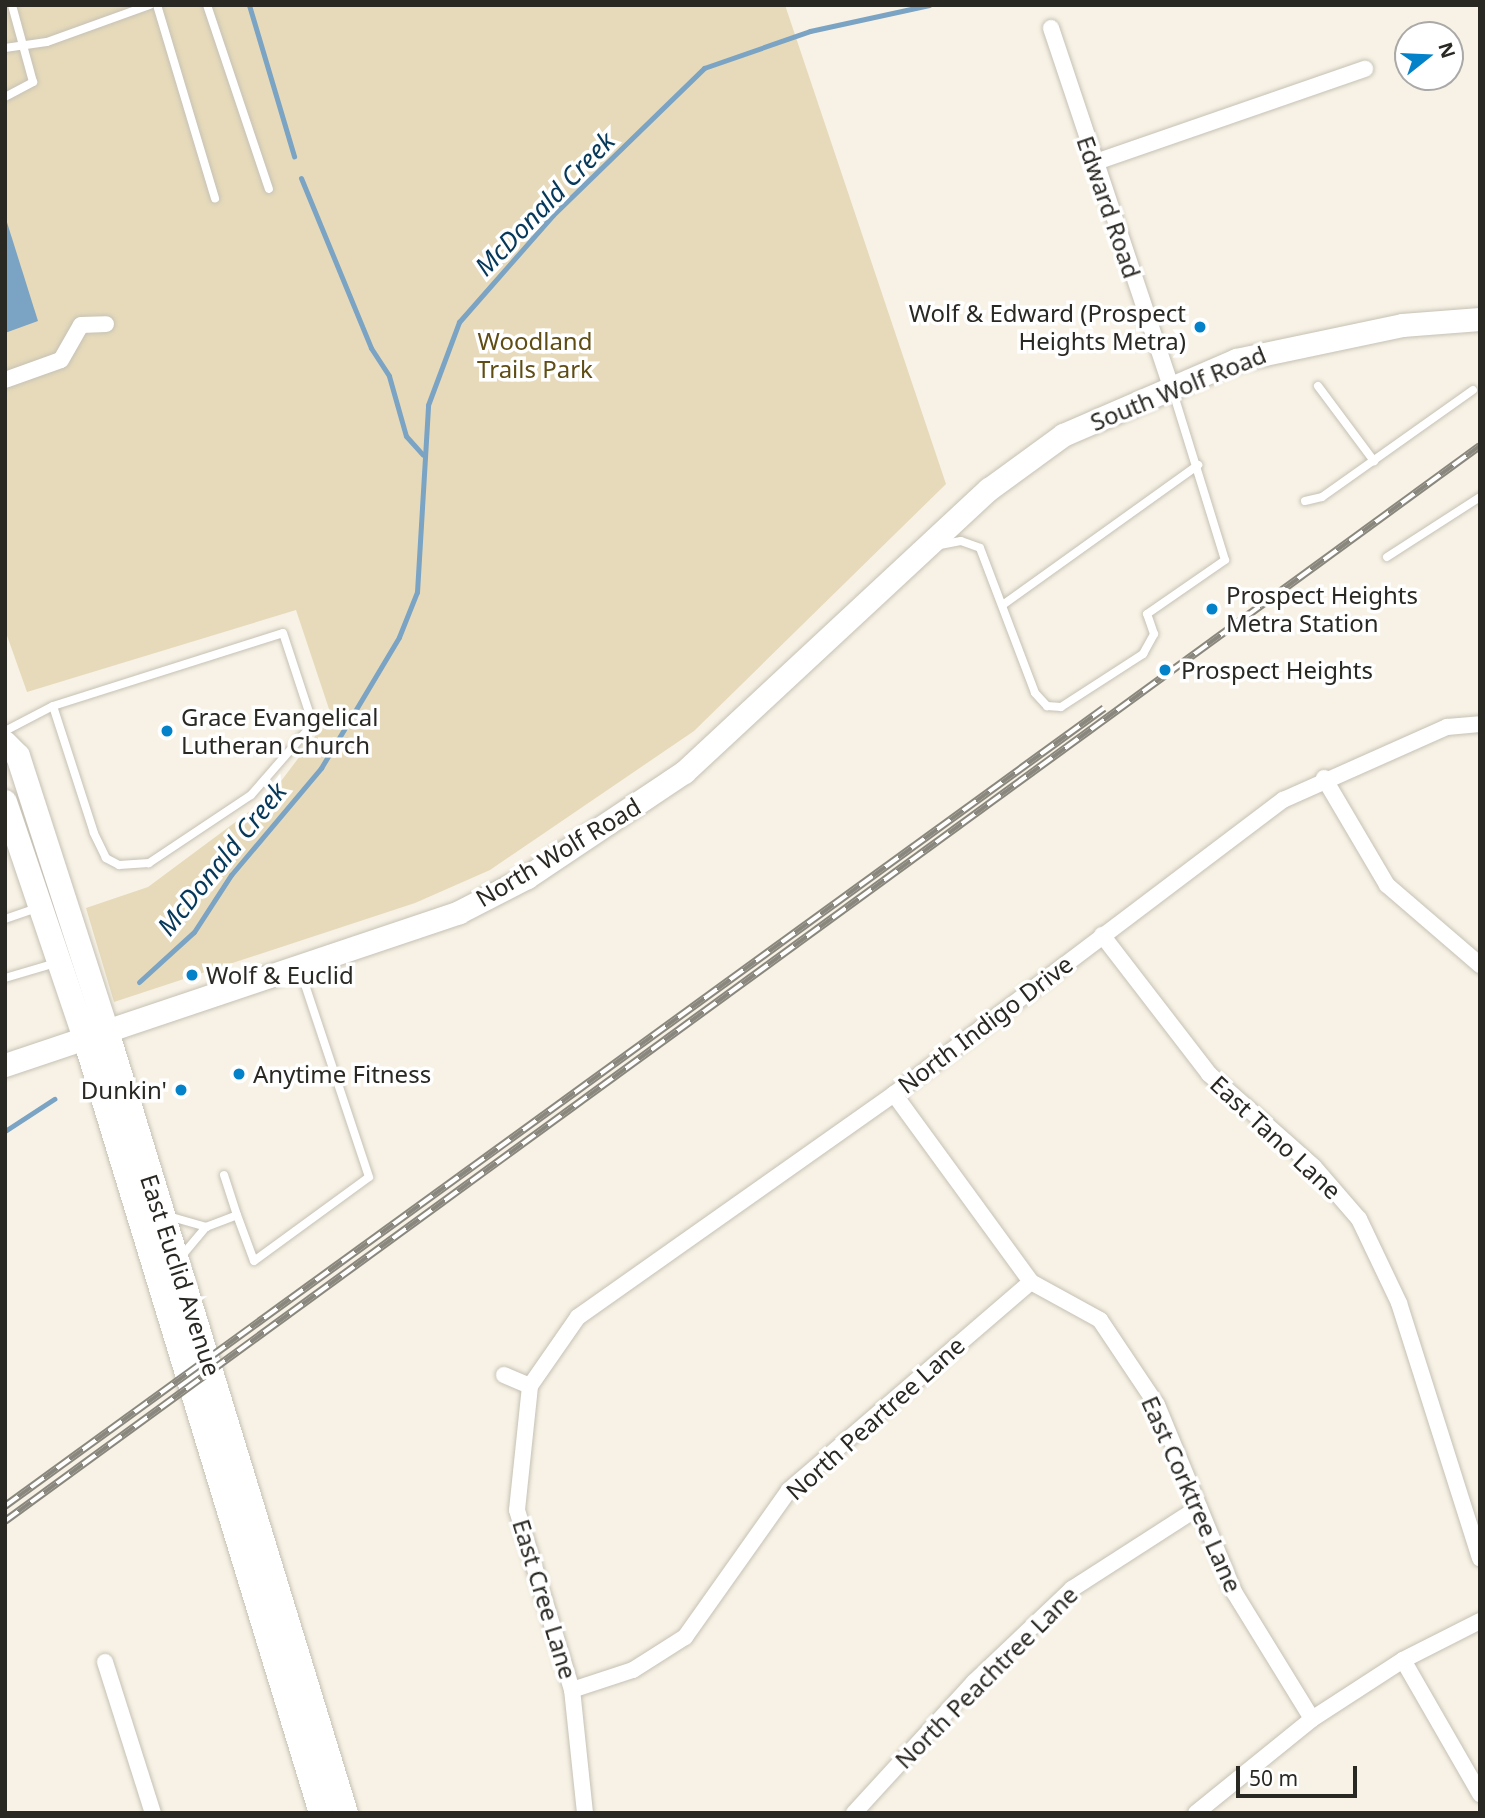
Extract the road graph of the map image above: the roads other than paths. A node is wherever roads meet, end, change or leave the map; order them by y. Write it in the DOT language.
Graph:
graph roads {
  1 [pos="12,5"];
  2 [pos="150,5"];
  3 [pos="157,5"];
  4 [pos="207,5"];
  5 [pos="1051,28"];
  6 [pos="23,46"];
  7 [pos="5,48"];
  8 [pos="1365,69"];
  9 [pos="5,97"];
  10 [pos="1093,163"];
  11 [pos="269,189"];
  12 [pos="215,198"];
  13 [pos="1480,319"];
  14 [pos="106,324"];
  15 [pos="5,380"];
  16 [pos="1171,386"];
  17 [pos="1318,386"];
  18 [pos="1473,390"];
  19 [pos="1374,461"];
  20 [pos="1198,465"];
  21 [pos="1480,497"];
  22 [pos="1305,501"];
  23 [pos="918,555"];
  24 [pos="1387,557"];
  25 [pos="1004,604"];
  26 [pos="54,706"];
  27 [pos="1480,724"];
  28 [pos="5,731"];
  29 [pos="5,743"];
  30 [pos="1324,778"];
  31 [pos="5,802"];
  32 [pos="41,906"];
  33 [pos="5,919"];
  34 [pos="1102,935"];
  35 [pos="60,961"];
  36 [pos="299,965"];
  37 [pos="1480,965"];
  38 [pos="5,978"];
  39 [pos="96,1035"];
  40 [pos="5,1065"];
  41 [pos="894,1094"];
  42 [pos="224,1175"];
  43 [pos="160,1214"];
  44 [pos="237,1215"];
  45 [pos="206,1227"];
  46 [pos="176,1262"];
  47 [pos="1031,1282"];
  48 [pos="504,1375"];
  49 [pos="530,1386"];
  50 [pos="1199,1507"];
  51 [pos="1480,1558"];
  52 [pos="1480,1621"];
  53 [pos="1403,1660"];
  54 [pos="105,1662"];
  55 [pos="572,1690"];
  56 [pos="1312,1719"];
  57 [pos="1480,1794"];
  58 [pos="153,1813"];
  59 [pos="321,1813"];
  60 [pos="346,1813"];
  61 [pos="585,1813"];
  62 [pos="854,1813"];
  63 [pos="1196,1813"];
  1 -- 6 [label="lane"];
  2 -- 6 [label="lane"];
  3 -- 12 [label="lane"];
  4 -- 11 [label="lane"];
  5 -- 10 [label="street, Edward Road"];
  6 -- 7 [label="lane"];
  6 -- 9 [label="lane"];
  8 -- 10 [label="street"];
  10 -- 16 [label="street, Edward Road"];
  13 -- 16 [label="main road, South Wolf Road"];
  14 -- 15 [label="street"];
  16 -- 20 [label="lane"];
  16 -- 23 [label="main road, South Wolf Road"];
  17 -- 19 [label="lane"];
  18 -- 19 [label="lane"];
  19 -- 22 [label="lane"];
  20 -- 25 [label="lane"];
  20 -- 25 [label="lane"];
  21 -- 24 [label="lane"];
  23 -- 25 [label="lane"];
  23 -- 36 [label="main road, North Wolf Road"];
  26 -- 26 [label="lane"];
  26 -- 28 [label="lane"];
  27 -- 30 [label="street, North Indigo Drive"];
  29 -- 39 [label="main road, East Euclid Avenue"];
  30 -- 34 [label="street, North Indigo Drive"];
  30 -- 37 [label="street"];
  31 -- 32 [label="main road, East Euclid Avenue"];
  32 -- 33 [label="lane"];
  32 -- 35 [label="main road, East Euclid Avenue"];
  34 -- 41 [label="street, North Indigo Drive"];
  34 -- 51 [label="street, East Tano Lane"];
  35 -- 38 [label="lane"];
  35 -- 39 [label="main road, East Euclid Avenue"];
  36 -- 39 [label="main road, North Wolf Road"];
  36 -- 44 [label="lane"];
  39 -- 40 [label="main road, North Wolf Road"];
  39 -- 43 [label="main road, East Euclid Avenue"];
  39 -- 59 [label="main road, East Euclid Avenue"];
  41 -- 47 [label="street, East Corktree Lane"];
  41 -- 49 [label="street, North Indigo Drive"];
  42 -- 44 [label="lane"];
  43 -- 45 [label="lane"];
  43 -- 46 [label="main road, East Euclid Avenue"];
  44 -- 45 [label="lane"];
  45 -- 46 [label="lane"];
  46 -- 60 [label="main road, East Euclid Avenue"];
  47 -- 50 [label="street, East Corktree Lane"];
  47 -- 55 [label="street, North Peartree Lane"];
  48 -- 49 [label="street"];
  49 -- 55 [label="street, East Cree Lane"];
  50 -- 56 [label="street, East Corktree Lane"];
  50 -- 62 [label="street, North Peachtree Lane"];
  52 -- 53 [label="street"];
  53 -- 56 [label="street"];
  53 -- 57 [label="street"];
  54 -- 58 [label="street"];
  55 -- 61 [label="street, East Cree Lane"];
  56 -- 63 [label="street"];
}
